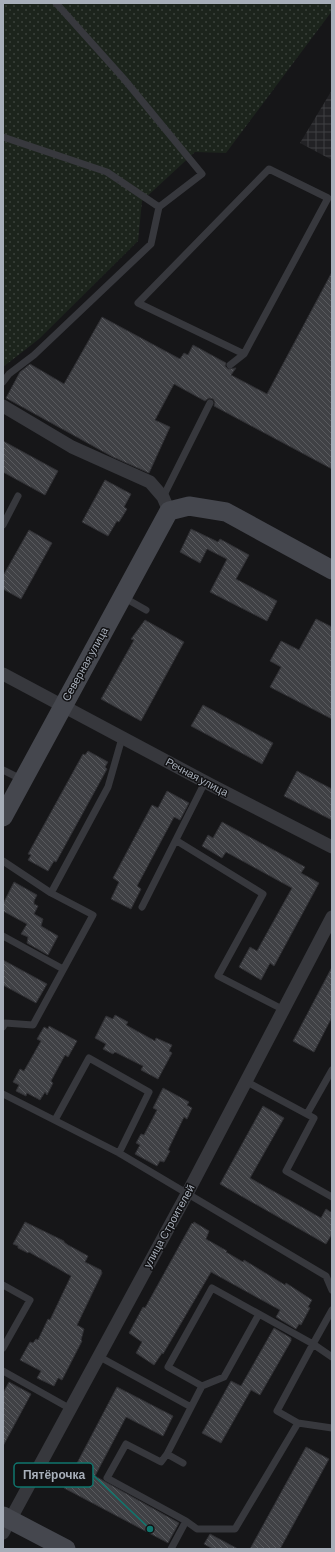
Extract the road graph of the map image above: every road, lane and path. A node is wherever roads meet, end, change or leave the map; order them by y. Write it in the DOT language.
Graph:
graph roads {
  1 [pos="56,3"];
  2 [pos="3,137"];
  3 [pos="159,207"];
  4 [pos="244,354"];
  5 [pos="230,365"];
  6 [pos="3,382"];
  7 [pos="210,403"];
  8 [pos="3,406"];
  9 [pos="18,496"];
  10 [pos="166,504"];
  11 [pos="3,525"];
  12 [pos="332,570"];
  13 [pos="122,597"];
  14 [pos="146,610"];
  15 [pos="3,674"];
  16 [pos="62,706"];
  17 [pos="122,738"];
  18 [pos="3,770"];
  19 [pos="23,780"];
  20 [pos="205,782"];
  21 [pos="3,817"];
  22 [pos="176,842"];
  23 [pos="332,847"];
  24 [pos="3,861"];
  25 [pos="51,893"];
  26 [pos="142,908"];
  27 [pos="332,917"];
  28 [pos="3,936"];
  29 [pos="63,969"];
  30 [pos="284,1010"];
  31 [pos="3,1027"];
  32 [pos="332,1070"];
  33 [pos="247,1082"];
  34 [pos="3,1094"];
  35 [pos="307,1114"];
  36 [pos="55,1120"];
  37 [pos="119,1153"];
  38 [pos="188,1192"];
  39 [pos="332,1198"];
  40 [pos="329,1274"];
  41 [pos="3,1285"];
  42 [pos="332,1290"];
  43 [pos="332,1310"];
  44 [pos="259,1314"];
  45 [pos="313,1344"];
  46 [pos="3,1348"];
  47 [pos="98,1356"];
  48 [pos="332,1357"];
  49 [pos="3,1371"];
  50 [pos="202,1386"];
  51 [pos="191,1407"];
  52 [pos="69,1408"];
  53 [pos="298,1423"];
  54 [pos="332,1428"];
  55 [pos="167,1454"];
  56 [pos="183,1463"];
  57 [pos="186,1521"];
  58 [pos="5,1523"];
  59 [pos="66,1549"];
  60 [pos="171,1549"];
  1 -- 3 [label="lane"];
  2 -- 3 [label="lane"];
  3 -- 6 [label="lane"];
  4 -- 4 [label="lane"];
  4 -- 5 [label="lane"];
  7 -- 10 [label="lane"];
  8 -- 10 [label="street"];
  9 -- 11 [label="lane"];
  10 -- 12 [label="street"];
  10 -- 13 [label="street, Северная улица"];
  13 -- 14 [label="lane"];
  13 -- 16 [label="street, Северная улица"];
  15 -- 16 [label="street, Речная улица"];
  16 -- 17 [label="street, Речная улица"];
  16 -- 19 [label="street, Северная улица"];
  17 -- 20 [label="street, Речная улица"];
  17 -- 25 [label="lane"];
  18 -- 19 [label="lane"];
  19 -- 21 [label="street, Северная улица"];
  20 -- 22 [label="lane"];
  20 -- 23 [label="street, Речная улица"];
  22 -- 26 [label="lane"];
  22 -- 30 [label="lane"];
  24 -- 25 [label="lane"];
  25 -- 29 [label="lane"];
  27 -- 30 [label="street, улица Строителей"];
  28 -- 29 [label="lane"];
  29 -- 31 [label="lane"];
  30 -- 33 [label="street, улица Строителей"];
  32 -- 35 [label="lane"];
  33 -- 35 [label="lane"];
  33 -- 38 [label="street, улица Строителей"];
  34 -- 36 [label="lane"];
  35 -- 39 [label="lane"];
  36 -- 37 [label="lane"];
  36 -- 37 [label="lane"];
  37 -- 38 [label="lane"];
  38 -- 40 [label="lane"];
  38 -- 47 [label="street, улица Строителей"];
  40 -- 42 [label="lane"];
  41 -- 46 [label="lane"];
  43 -- 45 [label="lane"];
  44 -- 45 [label="lane"];
  44 -- 50 [label="lane"];
  44 -- 50 [label="lane"];
  45 -- 48 [label="lane"];
  45 -- 53 [label="lane"];
  47 -- 51 [label="lane"];
  47 -- 52 [label="street, улица Строителей"];
  49 -- 52 [label="lane"];
  50 -- 51 [label="lane"];
  51 -- 55 [label="lane"];
  52 -- 58 [label="street, улица Строителей"];
  53 -- 54 [label="lane"];
  53 -- 57 [label="lane"];
  55 -- 56 [label="lane"];
  55 -- 57 [label="lane"];
  57 -- 60 [label="lane"];
  58 -- 59 [label="street"];
}
